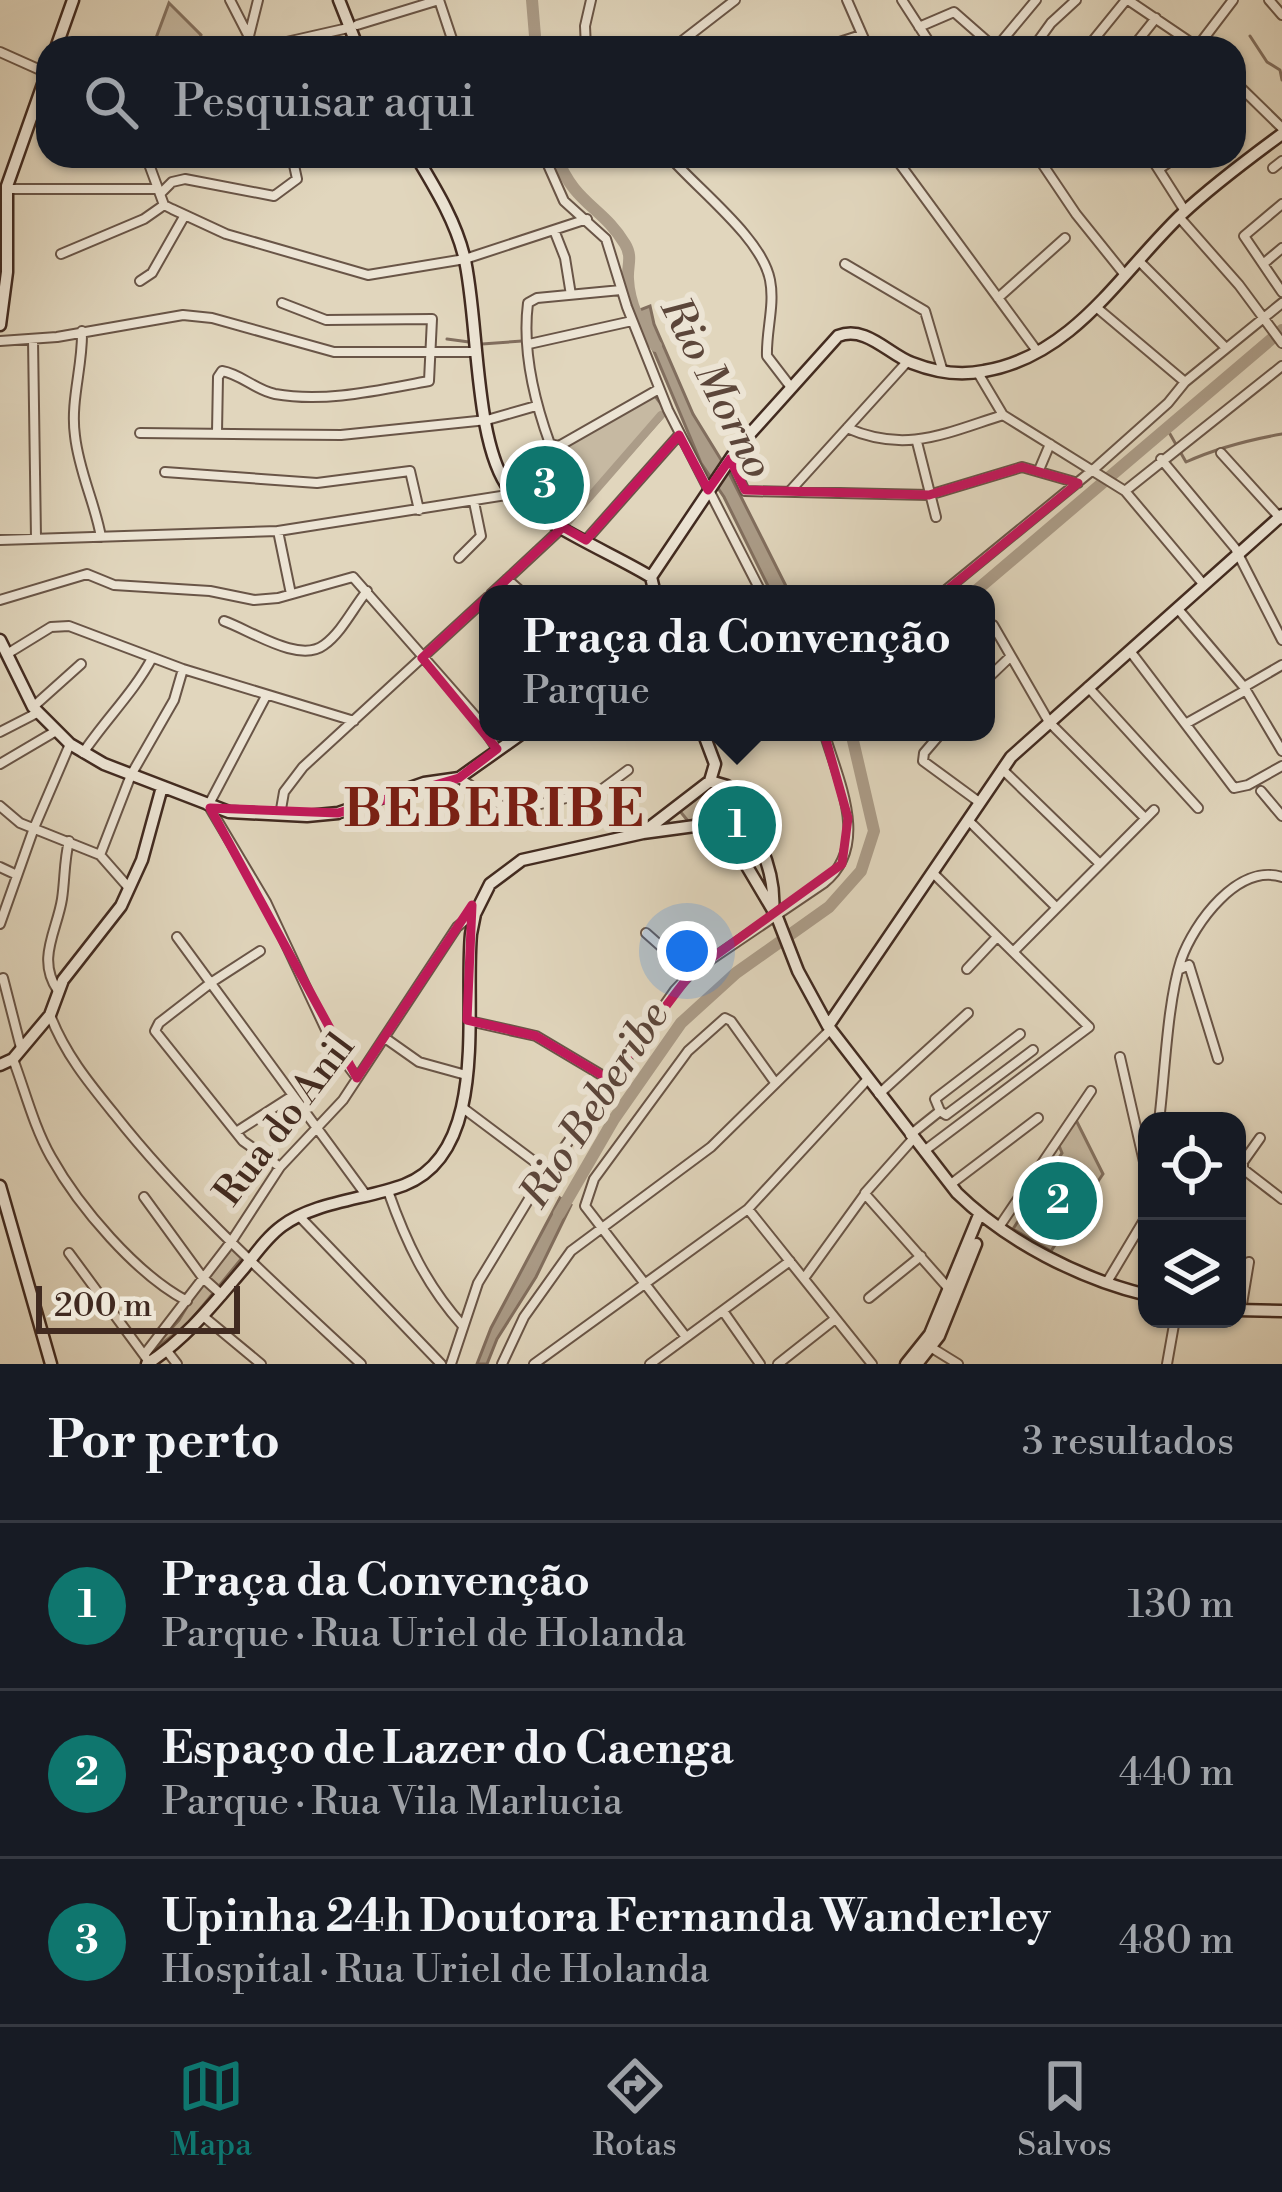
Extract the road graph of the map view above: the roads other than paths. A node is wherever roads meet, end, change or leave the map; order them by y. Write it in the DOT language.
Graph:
graph roads {
  1 [pos="73,0"];
  2 [pos="230,0"];
  3 [pos="258,0"];
  4 [pos="339,0"];
  5 [pos="439,0"];
  6 [pos="591,0"];
  7 [pos="734,0"];
  8 [pos="847,0"];
  9 [pos="902,0"];
  10 [pos="964,0"];
  11 [pos="1036,0"];
  12 [pos="1076,0"];
  13 [pos="1128,0"];
  14 [pos="1233,0"];
  15 [pos="1269,0"];
  16 [pos="955,13"];
  17 [pos="1282,15"];
  18 [pos="1156,18"];
  19 [pos="353,27"];
  20 [pos="919,27"];
  21 [pos="862,34"];
  22 [pos="60,36"];
  23 [pos="245,36"];
  24 [pos="250,36"];
  25 [pos="313,36"];
  26 [pos="355,36"];
  27 [pos="451,36"];
  28 [pos="585,36"];
  29 [pos="688,36"];
  30 [pos="856,36"];
  31 [pos="925,36"];
  32 [pos="982,36"];
  33 [pos="1006,36"];
  34 [pos="1042,36"];
  35 [pos="1097,36"];
  36 [pos="1142,36"];
  37 [pos="1182,36"];
  38 [pos="1206,36"];
  39 [pos="0,52"];
  40 [pos="36,66"];
  41 [pos="1246,94"];
  42 [pos="36,103"];
  43 [pos="1282,131"];
  44 [pos="1246,161"];
  45 [pos="1282,161"];
  46 [pos="150,168"];
  47 [pos="295,168"];
  48 [pos="423,168"];
  49 [pos="548,168"];
  50 [pos="680,168"];
  51 [pos="903,168"];
  52 [pos="1045,168"];
  53 [pos="1162,168"];
  54 [pos="1237,168"];
  55 [pos="1273,168"];
  56 [pos="1159,170"];
  57 [pos="4,187"];
  58 [pos="159,191"];
  59 [pos="1282,204"];
  60 [pos="164,205"];
  61 [pos="1182,214"];
  62 [pos="184,215"];
  63 [pos="587,218"];
  64 [pos="554,230"];
  65 [pos="1065,238"];
  66 [pos="1282,248"];
  67 [pos="3,249"];
  68 [pos="61,254"];
  69 [pos="465,260"];
  70 [pos="1139,262"];
  71 [pos="1263,263"];
  72 [pos="845,264"];
  73 [pos="1126,276"];
  74 [pos="140,281"];
  75 [pos="622,290"];
  76 [pos="1282,292"];
  77 [pos="571,295"];
  78 [pos="998,298"];
  79 [pos="282,303"];
  80 [pos="1282,303"];
  81 [pos="1096,307"];
  82 [pos="1263,318"];
  83 [pos="632,321"];
  84 [pos="0,325"];
  85 [pos="82,332"];
  86 [pos="1279,339"];
  87 [pos="33,340"];
  88 [pos="0,341"];
  89 [pos="529,344"];
  90 [pos="1226,347"];
  91 [pos="433,352"];
  92 [pos="478,352"];
  93 [pos="1038,352"];
  94 [pos="907,362"];
  95 [pos="1282,366"];
  96 [pos="943,372"];
  97 [pos="978,373"];
  98 [pos="1185,382"];
  99 [pos="790,386"];
  100 [pos="659,389"];
  101 [pos="536,406"];
  102 [pos="1003,415"];
  103 [pos="487,420"];
  104 [pos="847,428"];
  105 [pos="217,432"];
  106 [pos="140,433"];
  107 [pos="679,435"];
  108 [pos="917,442"];
  109 [pos="1051,444"];
  110 [pos="1221,453"];
  111 [pos="1161,459"];
  112 [pos="728,462"];
  113 [pos="1094,469"];
  114 [pos="1039,470"];
  115 [pos="165,472"];
  116 [pos="1078,483"];
  117 [pos="711,488"];
  118 [pos="1125,491"];
  119 [pos="789,493"];
  120 [pos="513,494"];
  121 [pos="929,495"];
  122 [pos="475,502"];
  123 [pos="419,510"];
  124 [pos="1281,517"];
  125 [pos="936,518"];
  126 [pos="563,527"];
  127 [pos="278,531"];
  128 [pos="101,537"];
  129 [pos="36,538"];
  130 [pos="0,540"];
  131 [pos="586,540"];
  132 [pos="1236,556"];
  133 [pos="459,558"];
  134 [pos="651,578"];
  135 [pos="508,579"];
  136 [pos="502,585"];
  137 [pos="514,585"];
  138 [pos="653,585"];
  139 [pos="758,585"];
  140 [pos="952,585"];
  141 [pos="1204,585"];
  142 [pos="367,591"];
  143 [pos="291,594"];
  144 [pos="0,600"];
  145 [pos="479,606"];
  146 [pos="1178,609"];
  147 [pos="224,621"];
  148 [pos="995,630"];
  149 [pos="0,640"];
  150 [pos="1282,640"];
  151 [pos="1130,651"];
  152 [pos="6,654"];
  153 [pos="1010,657"];
  154 [pos="152,658"];
  155 [pos="422,658"];
  156 [pos="81,664"];
  157 [pos="1282,665"];
  158 [pos="183,669"];
  159 [pos="995,670"];
  160 [pos="1088,688"];
  161 [pos="1245,689"];
  162 [pos="266,696"];
  163 [pos="35,710"];
  164 [pos="479,715"];
  165 [pos="476,717"];
  166 [pos="354,721"];
  167 [pos="479,722"];
  168 [pos="1049,722"];
  169 [pos="1187,723"];
  170 [pos="52,728"];
  171 [pos="0,732"];
  172 [pos="492,741"];
  173 [pos="510,741"];
  174 [pos="706,741"];
  175 [pos="827,741"];
  176 [pos="935,741"];
  177 [pos="70,743"];
  178 [pos="497,749"];
  179 [pos="1282,751"];
  180 [pos="83,753"];
  181 [pos="0,764"];
  182 [pos="1282,766"];
  183 [pos="1002,769"];
  184 [pos="628,770"];
  185 [pos="131,775"];
  186 [pos="459,778"];
  187 [pos="710,781"];
  188 [pos="161,787"];
  189 [pos="1261,791"];
  190 [pos="979,802"];
  191 [pos="0,806"];
  192 [pos="209,807"];
  193 [pos="1198,808"];
  194 [pos="673,809"];
  195 [pos="1154,810"];
  196 [pos="280,815"];
  197 [pos="1282,816"];
  198 [pos="1145,818"];
  199 [pos="968,820"];
  200 [pos="34,828"];
  201 [pos="678,830"];
  202 [pos="643,833"];
  203 [pos="70,841"];
  204 [pos="100,855"];
  205 [pos="1099,863"];
  206 [pos="0,867"];
  207 [pos="771,872"];
  208 [pos="933,873"];
  209 [pos="1281,873"];
  210 [pos="17,875"];
  211 [pos="752,881"];
  212 [pos="129,889"];
  213 [pos="1056,907"];
  214 [pos="475,914"];
  215 [pos="777,919"];
  216 [pos="0,924"];
  217 [pos="646,932"];
  218 [pos="177,937"];
  219 [pos="998,937"];
  220 [pos="260,951"];
  221 [pos="1013,952"];
  222 [pos="967,969"];
  223 [pos="1179,970"];
  224 [pos="691,973"];
  225 [pos="3,978"];
  226 [pos="212,982"];
  227 [pos="58,991"];
  228 [pos="968,1012"];
  229 [pos="50,1015"];
  230 [pos="467,1020"];
  231 [pos="829,1028"];
  232 [pos="1020,1034"];
  233 [pos="385,1038"];
  234 [pos="1033,1050"];
  235 [pos="17,1054"];
  236 [pos="991,1057"];
  237 [pos="1120,1057"];
  238 [pos="1218,1058"];
  239 [pos="0,1065"];
  240 [pos="1003,1072"];
  241 [pos="466,1075"];
  242 [pos="357,1078"];
  243 [pos="610,1080"];
  244 [pos="867,1080"];
  245 [pos="774,1082"];
  246 [pos="1090,1091"];
  247 [pos="878,1095"];
  248 [pos="292,1096"];
  249 [pos="463,1108"];
  250 [pos="940,1111"];
  251 [pos="1161,1112"];
  252 [pos="1038,1118"];
  253 [pos="316,1127"];
  254 [pos="236,1132"];
  255 [pos="1138,1136"];
  256 [pos="911,1137"];
  257 [pos="1261,1138"];
  258 [pos="923,1152"];
  259 [pos="280,1167"];
  260 [pos="548,1171"];
  261 [pos="950,1185"];
  262 [pos="0,1186"];
  263 [pos="388,1191"];
  264 [pos="864,1194"];
  265 [pos="367,1196"];
  266 [pos="144,1197"];
  267 [pos="1282,1198"];
  268 [pos="748,1208"];
  269 [pos="300,1217"];
  270 [pos="982,1217"];
  271 [pos="1144,1220"];
  272 [pos="601,1227"];
  273 [pos="999,1227"];
  274 [pos="232,1242"];
  275 [pos="69,1252"];
  276 [pos="921,1256"];
  277 [pos="251,1260"];
  278 [pos="790,1261"];
  279 [pos="1249,1262"];
  280 [pos="1246,1276"];
  281 [pos="805,1277"];
  282 [pos="203,1278"];
  283 [pos="1107,1282"];
  284 [pos="643,1284"];
  285 [pos="950,1290"];
  286 [pos="1138,1292"];
  287 [pos="221,1295"];
  288 [pos="869,1298"];
  289 [pos="187,1301"];
  290 [pos="1246,1310"];
  291 [pos="1282,1311"];
  292 [pos="723,1312"];
  293 [pos="203,1316"];
  294 [pos="835,1319"];
  295 [pos="463,1326"];
  296 [pos="1173,1328"];
  297 [pos="686,1337"];
  298 [pos="932,1348"];
  299 [pos="167,1352"];
  300 [pos="147,1360"];
  301 [pos="51,1364"];
  302 [pos="177,1364"];
  303 [pos="261,1364"];
  304 [pos="361,1364"];
  305 [pos="441,1364"];
  306 [pos="451,1364"];
  307 [pos="502,1364"];
  308 [pos="534,1364"];
  309 [pos="650,1364"];
  310 [pos="760,1364"];
  311 [pos="778,1364"];
  312 [pos="872,1364"];
  313 [pos="906,1364"];
  314 [pos="917,1364"];
  315 [pos="958,1364"];
  316 [pos="1167,1364"];
  1 -- 22 [label="street"];
  2 -- 23 [label="street"];
  3 -- 24 [label="street"];
  4 -- 19 [label="street"];
  5 -- 19 [label="street"];
  5 -- 27 [label="street"];
  6 -- 28 [label="street"];
  7 -- 29 [label="street"];
  8 -- 21 [label="street"];
  9 -- 20 [label="street"];
  10 -- 16 [label="street"];
  11 -- 33 [label="street"];
  12 -- 34 [label="street"];
  13 -- 18 [label="street"];
  13 -- 35 [label="street"];
  14 -- 38 [label="street"];
  15 -- 17 [label="street"];
  16 -- 20 [label="street"];
  16 -- 32 [label="street"];
  18 -- 36 [label="street"];
  18 -- 37 [label="street"];
  19 -- 25 [label="street"];
  19 -- 26 [label="street"];
  20 -- 31 [label="street"];
  21 -- 30 [label="street"];
  39 -- 40 [label="street"];
  41 -- 43 [label="street"];
  42 -- 57 [label="street"];
  43 -- 44 [label="street"];
  45 -- 55 [label="street"];
  46 -- 58 [label="street"];
  47 -- 58 [label="street"];
  48 -- 69 [label="street"];
  49 -- 63 [label="street"];
  50 -- 99 [label="street"];
  51 -- 78 [label="street"];
  52 -- 73 [label="street"];
  53 -- 56 [label="street"];
  54 -- 61 [label="street"];
  56 -- 61 [label="street"];
  57 -- 58 [label="street"];
  57 -- 67 [label="street"];
  58 -- 60 [label="street"];
  59 -- 71 [label="street"];
  60 -- 62 [label="street"];
  60 -- 68 [label="street"];
  61 -- 70 [label="street"];
  61 -- 82 [label="street"];
  62 -- 69 [label="street"];
  62 -- 74 [label="street"];
  63 -- 64 [label="street"];
  63 -- 75 [label="street"];
  64 -- 69 [label="street"];
  64 -- 77 [label="street"];
  65 -- 78 [label="street"];
  66 -- 71 [label="street"];
  67 -- 84 [label="street"];
  69 -- 92 [label="street"];
  70 -- 73 [label="street"];
  70 -- 90 [label="street"];
  71 -- 76 [label="street"];
  72 -- 96 [label="street"];
  73 -- 81 [label="street"];
  75 -- 77 [label="street"];
  75 -- 83 [label="street"];
  77 -- 89 [label="street"];
  78 -- 93 [label="street"];
  79 -- 91 [label="street"];
  80 -- 82 [label="street"];
  81 -- 93 [label="street"];
  81 -- 98 [label="street"];
  82 -- 86 [label="street"];
  82 -- 90 [label="street"];
  83 -- 89 [label="street"];
  83 -- 100 [label="street"];
  85 -- 87 [label="street"];
  85 -- 91 [label="street"];
  85 -- 128 [label="street"];
  87 -- 88 [label="street"];
  87 -- 129 [label="street"];
  89 -- 101 [label="street"];
  90 -- 98 [label="street"];
  91 -- 92 [label="street"];
  91 -- 105 [label="street"];
  92 -- 103 [label="street"];
  93 -- 97 [label="street"];
  94 -- 96 [label="street"];
  94 -- 99 [label="street"];
  94 -- 104 [label="street"];
  95 -- 111 [label="street"];
  96 -- 97 [label="street"];
  97 -- 102 [label="street"];
  98 -- 113 [label="street"];
  99 -- 112 [label="street"];
  100 -- 101 [label="street"];
  100 -- 107 [label="street"];
  101 -- 103 [label="street"];
  102 -- 108 [label="street"];
  102 -- 109 [label="street"];
  103 -- 105 [label="street"];
  103 -- 120 [label="street"];
  104 -- 108 [label="street"];
  104 -- 119 [label="street"];
  105 -- 106 [label="street"];
  107 -- 117 [label="street"];
  107 -- 131 [label="street"];
  108 -- 121 [label="street"];
  109 -- 113 [label="street"];
  109 -- 114 [label="street"];
  110 -- 124 [label="street"];
  111 -- 118 [label="street"];
  111 -- 132 [label="street"];
  112 -- 117 [label="street"];
  112 -- 119 [label="street"];
  113 -- 116 [label="street"];
  113 -- 118 [label="street"];
  114 -- 116 [label="street"];
  114 -- 121 [label="street"];
  115 -- 123 [label="street"];
  116 -- 140 [label="street"];
  117 -- 134 [label="street"];
  117 -- 139 [label="street"];
  118 -- 141 [label="street"];
  119 -- 121 [label="street"];
  120 -- 122 [label="street"];
  120 -- 126 [label="street"];
  121 -- 125 [label="street"];
  122 -- 123 [label="street"];
  122 -- 133 [label="street"];
  123 -- 127 [label="street"];
  124 -- 132 [label="street"];
  126 -- 131 [label="street"];
  126 -- 135 [label="street"];
  127 -- 128 [label="street"];
  127 -- 143 [label="street"];
  128 -- 129 [label="street"];
  129 -- 130 [label="street"];
  131 -- 134 [label="street"];
  132 -- 141 [label="street"];
  132 -- 150 [label="street"];
  134 -- 138 [label="street"];
  135 -- 136 [label="street"];
  135 -- 137 [label="street"];
  141 -- 146 [label="street"];
  142 -- 143 [label="street"];
  142 -- 147 [label="street"];
  142 -- 155 [label="street"];
  143 -- 144 [label="street"];
  145 -- 155 [label="street"];
  146 -- 151 [label="street"];
  146 -- 161 [label="street"];
  148 -- 153 [label="street"];
  149 -- 152 [label="street"];
  151 -- 160 [label="street"];
  151 -- 169 [label="street"];
  152 -- 154 [label="street"];
  152 -- 163 [label="street"];
  153 -- 159 [label="street"];
  153 -- 168 [label="street"];
  154 -- 158 [label="street"];
  154 -- 180 [label="street"];
  155 -- 165 [label="street"];
  155 -- 166 [label="street"];
  156 -- 163 [label="street"];
  157 -- 161 [label="street"];
  158 -- 162 [label="street"];
  158 -- 185 [label="street"];
  160 -- 168 [label="street"];
  160 -- 193 [label="street"];
  161 -- 169 [label="street"];
  161 -- 179 [label="street"];
  162 -- 166 [label="street"];
  162 -- 192 [label="street"];
  163 -- 170 [label="street"];
  163 -- 171 [label="street"];
  164 -- 165 [label="street"];
  165 -- 167 [label="street"];
  166 -- 196 [label="street"];
  168 -- 183 [label="street"];
  168 -- 198 [label="street"];
  169 -- 182 [label="street"];
  170 -- 177 [label="street"];
  170 -- 181 [label="street"];
  172 -- 178 [label="street"];
  173 -- 178 [label="street"];
  174 -- 187 [label="street"];
  175 -- 215 [label="street"];
  176 -- 190 [label="street"];
  177 -- 180 [label="street"];
  177 -- 200 [label="street"];
  178 -- 186 [label="street"];
  180 -- 185 [label="street"];
  183 -- 190 [label="street"];
  183 -- 205 [label="street"];
  184 -- 186 [label="street"];
  185 -- 188 [label="street"];
  185 -- 204 [label="street"];
  186 -- 196 [label="street"];
  187 -- 194 [label="street"];
  187 -- 207 [label="street"];
  188 -- 192 [label="street"];
  188 -- 212 [label="street"];
  189 -- 197 [label="street"];
  190 -- 199 [label="street"];
  191 -- 200 [label="street"];
  192 -- 196 [label="street"];
  192 -- 242 [label="street"];
  194 -- 201 [label="street"];
  194 -- 202 [label="street"];
  195 -- 198 [label="street"];
  198 -- 205 [label="street"];
  199 -- 208 [label="street"];
  199 -- 213 [label="street"];
  200 -- 203 [label="street"];
  200 -- 210 [label="street"];
  201 -- 202 [label="street"];
  201 -- 211 [label="street"];
  202 -- 214 [label="street"];
  203 -- 204 [label="street"];
  203 -- 227 [label="street"];
  204 -- 212 [label="street"];
  205 -- 213 [label="street"];
  206 -- 210 [label="street"];
  207 -- 211 [label="street"];
  207 -- 215 [label="street"];
  208 -- 219 [label="street"];
  208 -- 231 [label="street"];
  209 -- 223 [label="street"];
  210 -- 216 [label="street"];
  211 -- 215 [label="street"];
  212 -- 227 [label="street"];
  213 -- 221 [label="street"];
  214 -- 230 [label="street"];
  214 -- 233 [label="street, Rua do Anil"];
  215 -- 224 [label="street"];
  215 -- 231 [label="street"];
  217 -- 224 [label="street"];
  218 -- 226 [label="street"];
  219 -- 221 [label="street"];
  219 -- 222 [label="street"];
  220 -- 226 [label="street"];
  221 -- 258 [label="street"];
  223 -- 238 [label="street"];
  223 -- 251 [label="street"];
  224 -- 243 [label="street"];
  225 -- 235 [label="street"];
  226 -- 248 [label="street"];
  226 -- 254 [label="street"];
  227 -- 229 [label="street"];
  228 -- 247 [label="street"];
  229 -- 235 [label="street"];
  229 -- 274 [label="street"];
  230 -- 241 [label="street"];
  230 -- 243 [label="street"];
  231 -- 244 [label="street"];
  231 -- 245 [label="street"];
  232 -- 236 [label="street"];
  233 -- 241 [label="street"];
  233 -- 242 [label="street, Rua do Anil"];
  234 -- 240 [label="street"];
  235 -- 239 [label="street"];
  235 -- 289 [label="street"];
  236 -- 240 [label="street"];
  236 -- 250 [label="street"];
  237 -- 255 [label="street"];
  240 -- 250 [label="street"];
  241 -- 249 [label="street"];
  242 -- 253 [label="street, Rua do Anil"];
  243 -- 260 [label="street"];
  244 -- 247 [label="street"];
  244 -- 268 [label="street"];
  245 -- 272 [label="street"];
  245 -- 272 [label="street"];
  246 -- 273 [label="street"];
  247 -- 256 [label="street"];
  248 -- 253 [label="street"];
  248 -- 254 [label="street"];
  249 -- 260 [label="street"];
  249 -- 263 [label="street"];
  250 -- 256 [label="street"];
  252 -- 261 [label="street"];
  253 -- 259 [label="street, Rua do Anil"];
  253 -- 265 [label="street"];
  254 -- 259 [label="street"];
  256 -- 258 [label="street"];
  256 -- 264 [label="street"];
  257 -- 267 [label="street"];
  258 -- 261 [label="street"];
  259 -- 274 [label="street, Rua do Anil"];
  260 -- 295 [label="street"];
  261 -- 270 [label="street"];
  262 -- 301 [label="street"];
  263 -- 265 [label="street"];
  263 -- 295 [label="street"];
  264 -- 276 [label="street"];
  264 -- 281 [label="street"];
  265 -- 269 [label="street"];
  266 -- 282 [label="street"];
  268 -- 278 [label="street"];
  268 -- 284 [label="street"];
  269 -- 277 [label="street"];
  269 -- 305 [label="street"];
  270 -- 273 [label="street"];
  270 -- 285 [label="street"];
  270 -- 298 [label="street"];
  271 -- 283 [label="street"];
  272 -- 284 [label="street"];
  272 -- 307 [label="street"];
  273 -- 283 [label="street"];
  274 -- 277 [label="street"];
  274 -- 282 [label="street, Rua do Anil"];
  275 -- 300 [label="street"];
  276 -- 285 [label="street"];
  276 -- 288 [label="street"];
  277 -- 287 [label="street"];
  277 -- 304 [label="street"];
  278 -- 281 [label="street"];
  278 -- 292 [label="street"];
  279 -- 280 [label="street"];
  281 -- 294 [label="street"];
  282 -- 287 [label="street"];
  282 -- 289 [label="street, Rua do Anil"];
  283 -- 286 [label="street"];
  284 -- 297 [label="street"];
  284 -- 308 [label="street"];
  285 -- 313 [label="street"];
  287 -- 293 [label="street"];
  289 -- 300 [label="street, Rua do Anil"];
  290 -- 291 [label="street"];
  292 -- 297 [label="street"];
  292 -- 310 [label="street"];
  293 -- 299 [label="street"];
  293 -- 303 [label="street"];
  294 -- 311 [label="street"];
  294 -- 312 [label="street"];
  295 -- 306 [label="street"];
  296 -- 316 [label="street"];
  297 -- 309 [label="street"];
  298 -- 314 [label="street"];
  298 -- 315 [label="street"];
  299 -- 300 [label="street"];
  299 -- 302 [label="street"];
}
